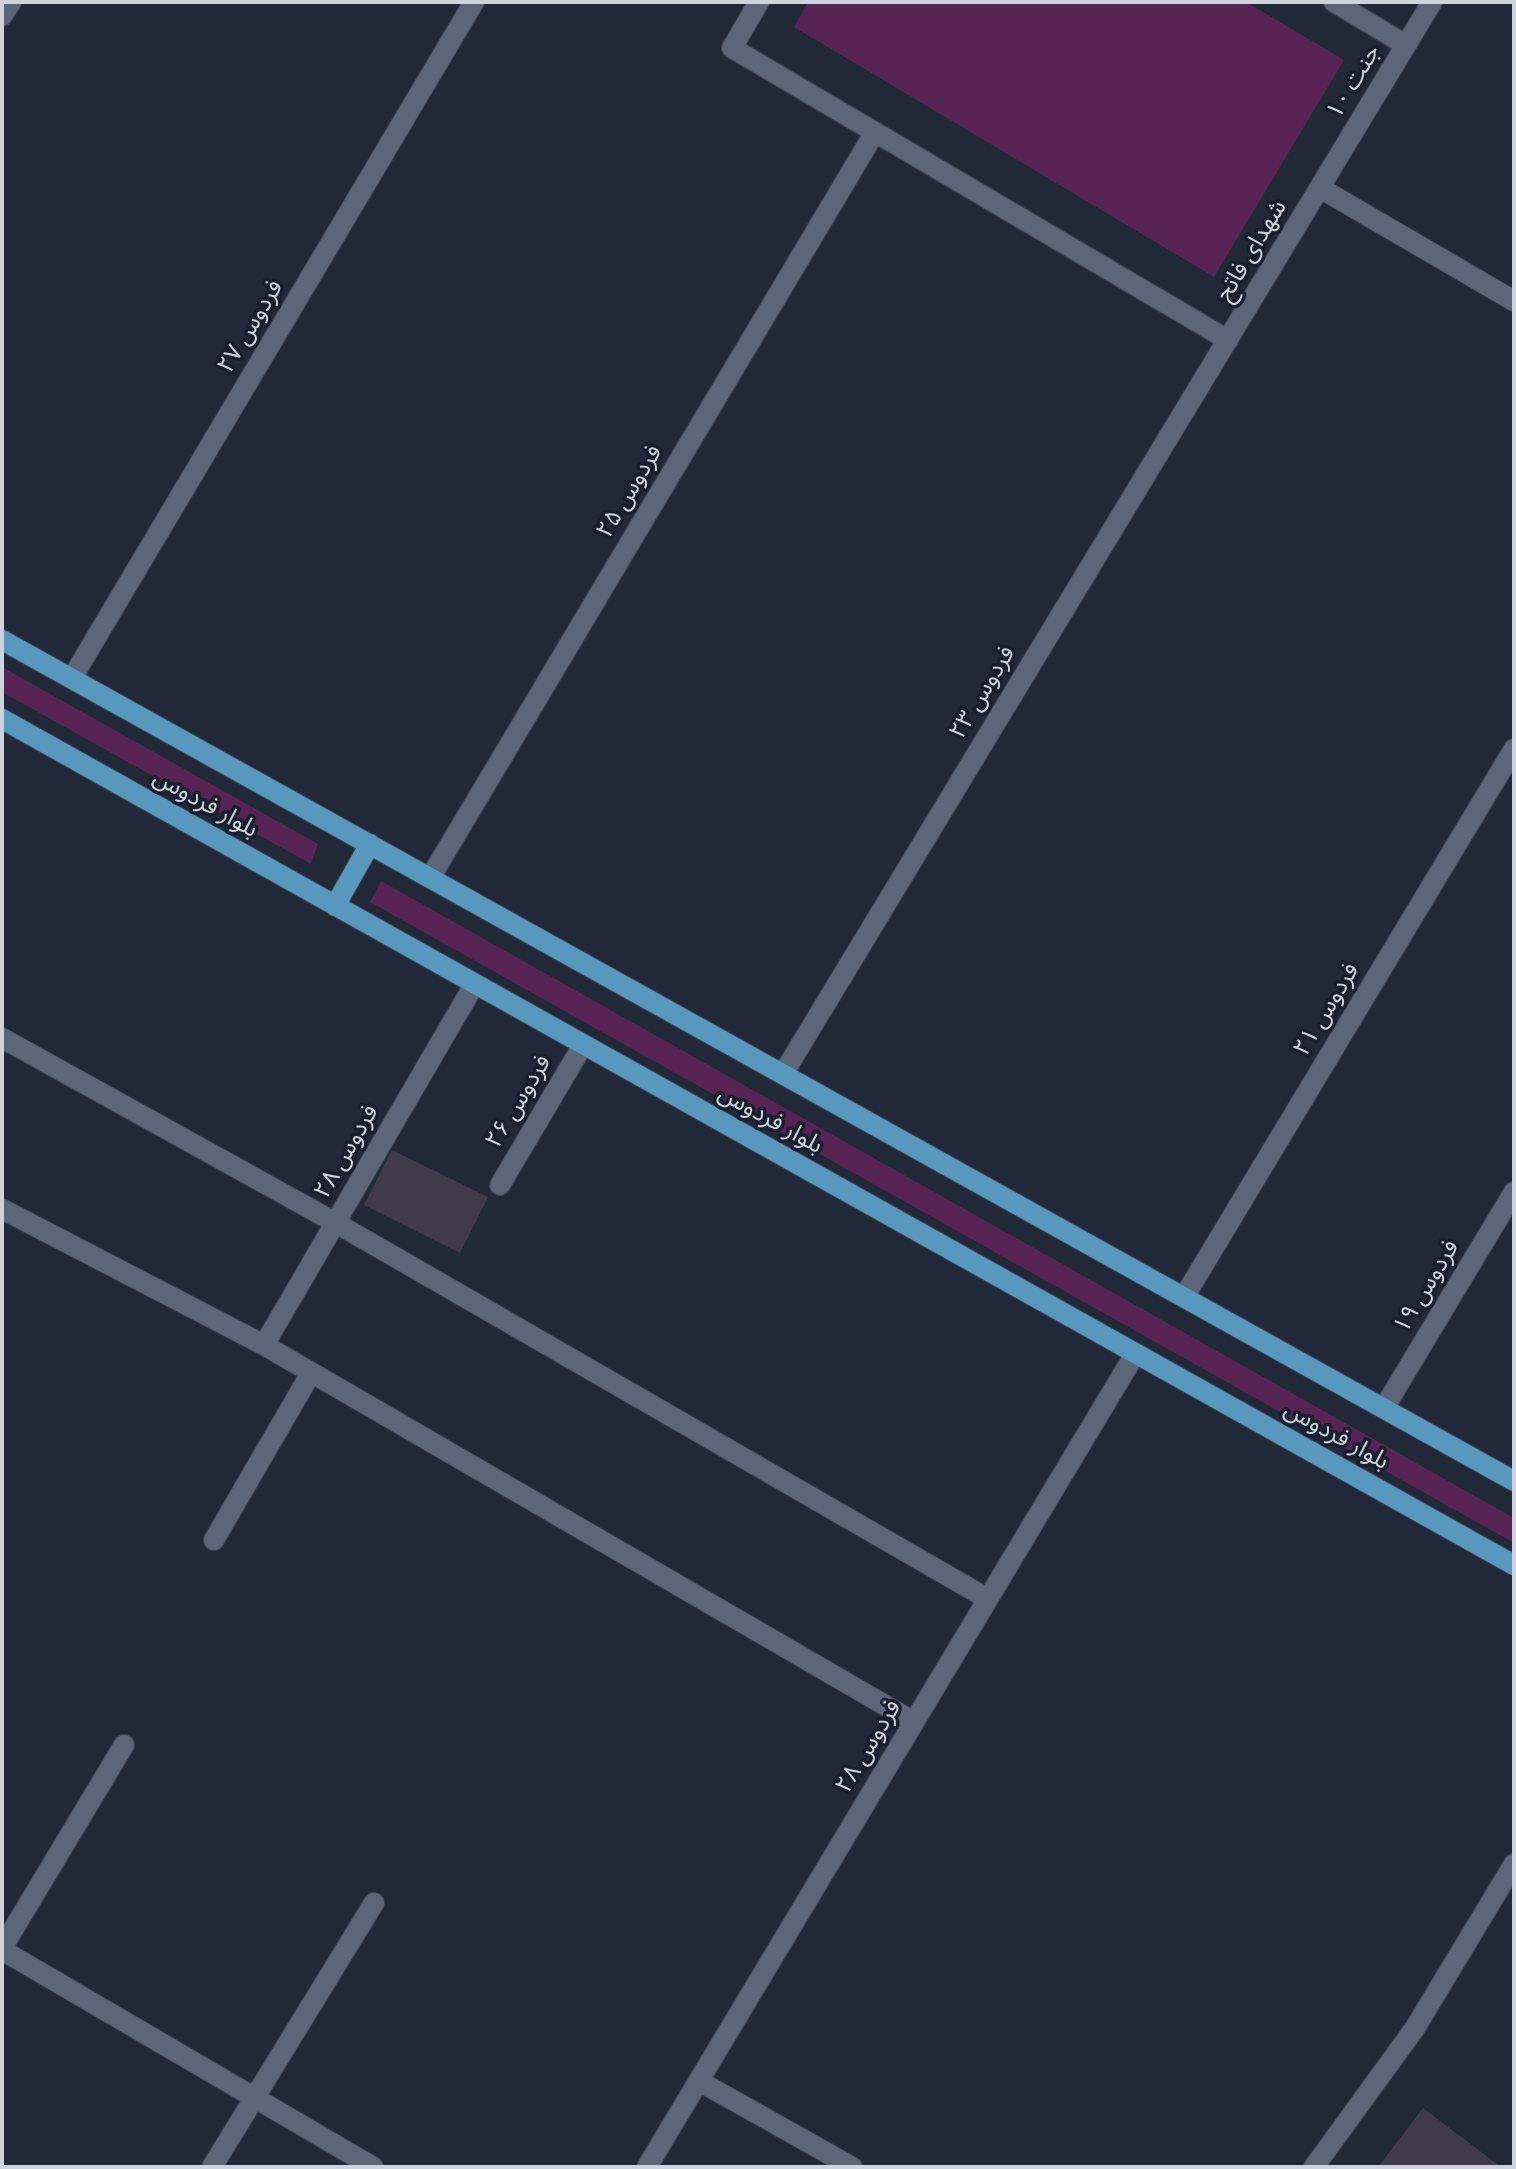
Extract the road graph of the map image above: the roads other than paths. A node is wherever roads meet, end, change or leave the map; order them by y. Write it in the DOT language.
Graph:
graph roads {
  1 [pos="11,2"];
  2 [pos="474,2"];
  3 [pos="759,2"];
  4 [pos="1334,2"];
  5 [pos="1432,2"];
  6 [pos="2,16"];
  7 [pos="1406,45"];
  8 [pos="875,132"];
  9 [pos="1320,188"];
  10 [pos="1514,301"];
  11 [pos="1228,340"];
  12 [pos="2,640"];
  13 [pos="72,678"];
  14 [pos="2,719"];
  15 [pos="1514,749"];
  16 [pos="370,844"];
  17 [pos="430,878"];
  18 [pos="335,906"];
  19 [pos="474,985"];
  20 [pos="2,1038"];
  21 [pos="583,1045"];
  22 [pos="783,1074"];
  23 [pos="500,1185"];
  24 [pos="1514,1192"];
  25 [pos="2,1209"];
  26 [pos="336,1223"];
  27 [pos="1184,1297"];
  28 [pos="264,1345"];
  29 [pos="1135,1354"];
  30 [pos="311,1373"];
  31 [pos="1384,1408"];
  32 [pos="1514,1481"];
  33 [pos="214,1540"];
  34 [pos="1514,1565"];
  35 [pos="988,1599"];
  36 [pos="914,1722"];
  37 [pos="124,1745"];
  38 [pos="1514,1864"];
  39 [pos="374,1903"];
  40 [pos="2,1949"];
  41 [pos="699,2081"];
  42 [pos="253,2097"];
  43 [pos="212,2167"];
  44 [pos="373,2167"];
  45 [pos="647,2167"];
  46 [pos="852,2167"];
  47 [pos="1314,2167"];
  1 -- 6 [label="street"];
  2 -- 13 [label="street, فردوس ۲۷"];
  3 -- 8 [label="street"];
  4 -- 7 [label="street"];
  5 -- 7 [label="street, جنت ۱۰"];
  7 -- 9 [label="street, جنت ۱۰"];
  8 -- 11 [label="street"];
  8 -- 17 [label="street, فردوس ۲۵"];
  9 -- 10 [label="street"];
  9 -- 11 [label="street, شهدای فاتح"];
  11 -- 22 [label="street, فردوس ۲۳"];
  12 -- 13 [label="main road, بلوار فردوس"];
  13 -- 16 [label="main road, بلوار فردوس"];
  14 -- 18 [label="main road, بلوار فردوس"];
  15 -- 27 [label="street, فردوس ۲۱"];
  16 -- 17 [label="main road, بلوار فردوس"];
  16 -- 18 [label="main road"];
  17 -- 22 [label="main road, بلوار فردوس"];
  18 -- 19 [label="main road, بلوار فردوس"];
  19 -- 21 [label="main road, بلوار فردوس"];
  19 -- 26 [label="street, فردوس ۲۸"];
  20 -- 26 [label="street"];
  21 -- 23 [label="street, فردوس ۲۶"];
  21 -- 29 [label="main road, بلوار فردوس"];
  22 -- 27 [label="main road, بلوار فردوس"];
  24 -- 31 [label="street, فردوس ۱۹"];
  25 -- 28 [label="street"];
  26 -- 28 [label="street, فردوس ۲۸"];
  26 -- 35 [label="street"];
  27 -- 31 [label="main road, بلوار فردوس"];
  28 -- 30 [label="street"];
  29 -- 34 [label="main road, بلوار فردوس"];
  29 -- 35 [label="street, فردوس ۲۸"];
  30 -- 33 [label="street"];
  30 -- 36 [label="street"];
  31 -- 32 [label="main road, بلوار فردوس"];
  35 -- 36 [label="street, فردوس ۲۸"];
  36 -- 41 [label="street, فردوس ۲۸"];
  37 -- 40 [label="street"];
  38 -- 47 [label="street"];
  39 -- 42 [label="street"];
  40 -- 42 [label="street"];
  41 -- 45 [label="street, فردوس ۲۸"];
  41 -- 46 [label="street"];
  42 -- 43 [label="street"];
  42 -- 44 [label="street"];
}
